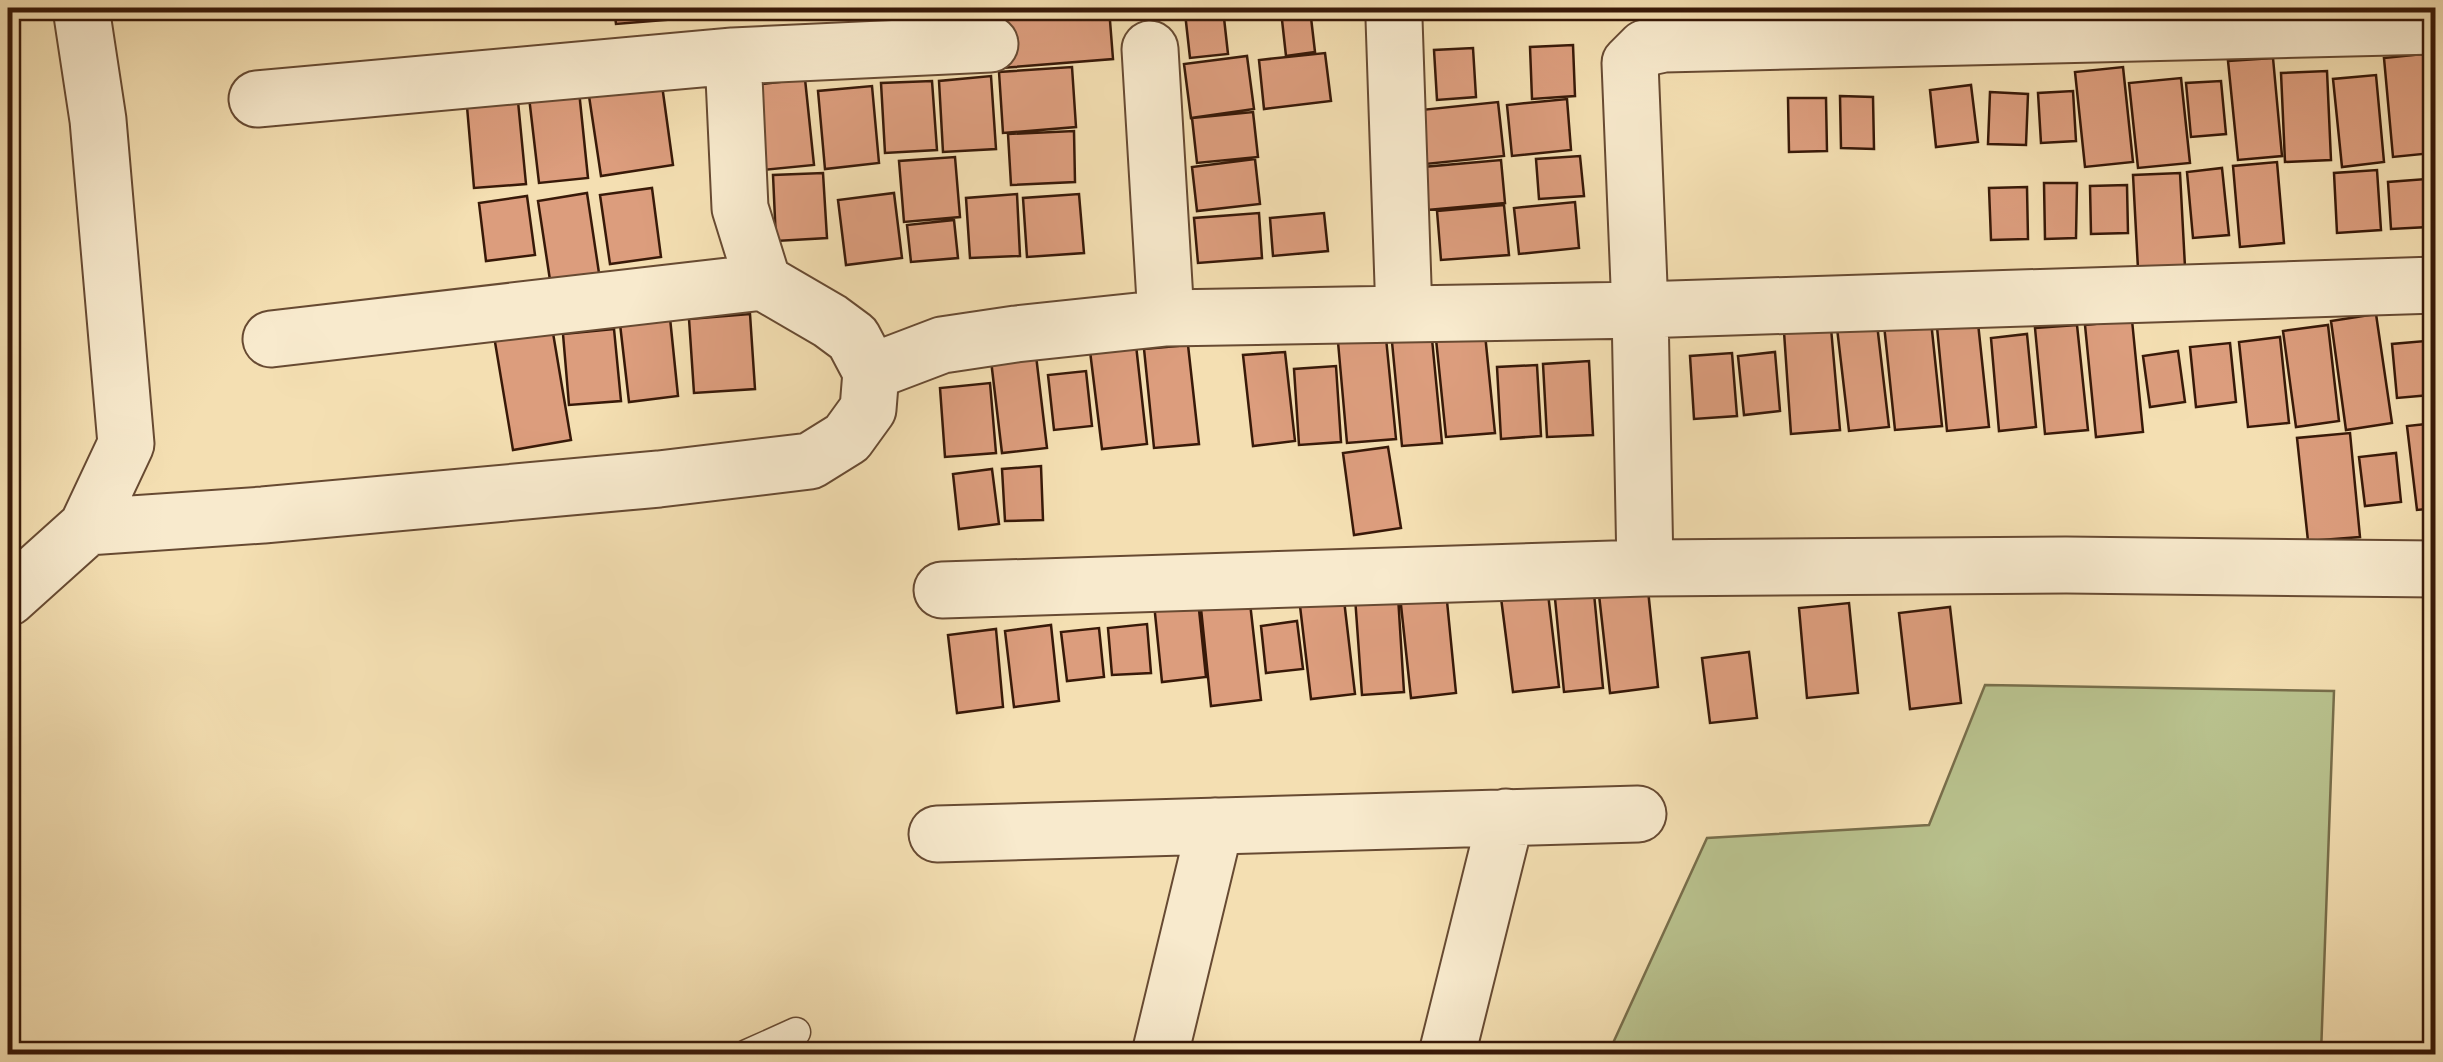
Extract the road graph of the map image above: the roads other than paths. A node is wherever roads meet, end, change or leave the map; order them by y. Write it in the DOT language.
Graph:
graph roads {
  1 [pos="81,8"];
  2 [pos="1394,20"];
  3 [pos="1911,23"];
  4 [pos="2436,26"];
  5 [pos="990,44"];
  6 [pos="1150,49"];
  7 [pos="733,56"];
  8 [pos="257,99"];
  9 [pos="763,282"];
  10 [pos="2436,285"];
  11 [pos="1640,310"];
  12 [pos="1404,314"];
  13 [pos="1166,318"];
  14 [pos="271,338"];
  15 [pos="871,372"];
  16 [pos="87,528"];
  17 [pos="1644,568"];
  18 [pos="2436,569"];
  19 [pos="942,590"];
  20 [pos="8,598"];
  21 [pos="1638,814"];
  22 [pos="1506,817"];
  23 [pos="1214,826"];
  24 [pos="937,834"];
  25 [pos="796,1032"];
  26 [pos="746,1054"];
  27 [pos="1160,1054"];
  28 [pos="1447,1054"];
  1 -- 16 [label="street"];
  2 -- 12 [label="street"];
  3 -- 4 [label="street"];
  3 -- 11 [label="street"];
  5 -- 7 [label="street"];
  6 -- 13 [label="street"];
  7 -- 8 [label="street"];
  7 -- 9 [label="street"];
  9 -- 14 [label="street"];
  9 -- 15 [label="street"];
  10 -- 11 [label="street"];
  11 -- 12 [label="street"];
  11 -- 17 [label="street"];
  12 -- 13 [label="street"];
  13 -- 15 [label="street"];
  15 -- 16 [label="street"];
  16 -- 20 [label="street"];
  17 -- 18 [label="street"];
  17 -- 19 [label="street"];
  21 -- 22 [label="street"];
  22 -- 23 [label="street"];
  22 -- 28 [label="street"];
  23 -- 24 [label="street"];
  23 -- 27 [label="street"];
  25 -- 26 [label="lane"];
}
